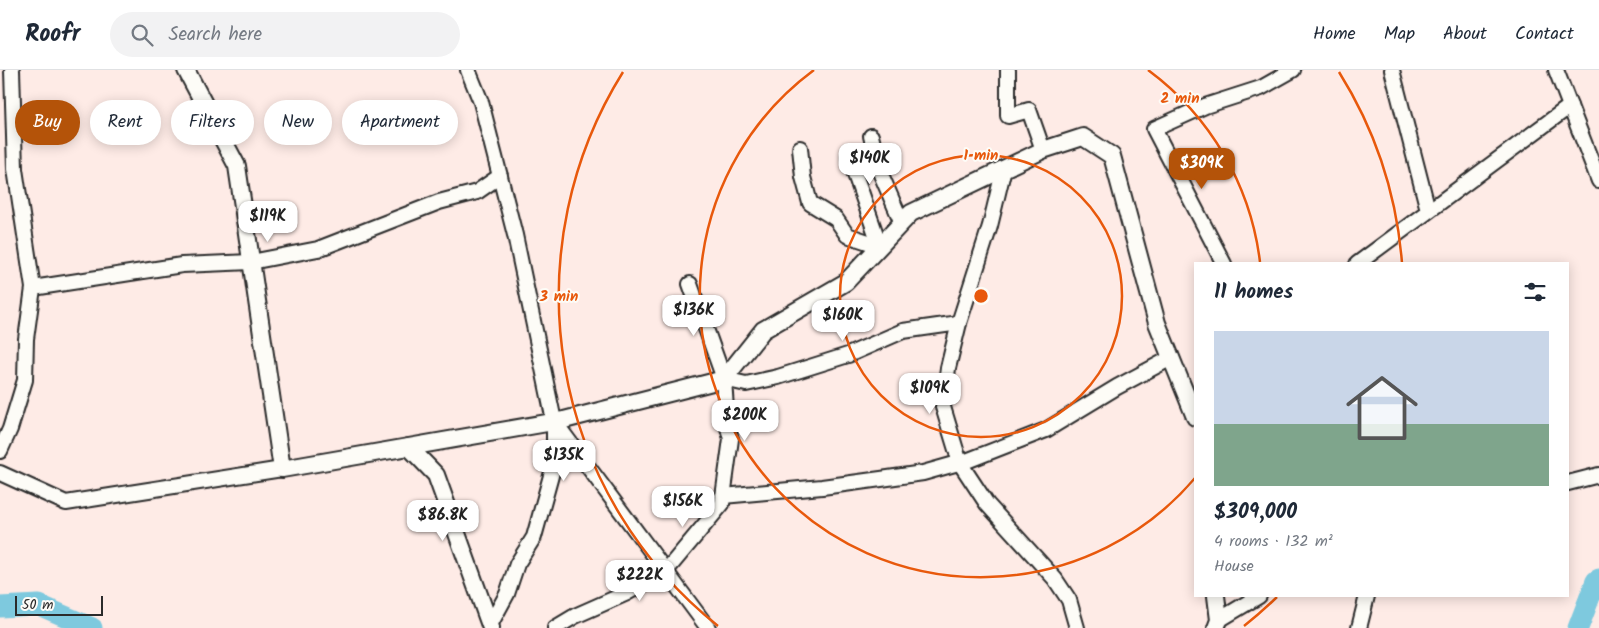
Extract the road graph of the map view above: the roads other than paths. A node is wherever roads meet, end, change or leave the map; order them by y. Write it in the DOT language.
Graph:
graph roads {
  1 [pos="12,70"];
  2 [pos="186,70"];
  3 [pos="468,70"];
  4 [pos="1008,70"];
  5 [pos="1293,70"];
  6 [pos="1392,70"];
  7 [pos="1561,72"];
  8 [pos="1570,106"];
  9 [pos="871,136"];
  10 [pos="800,148"];
  11 [pos="1043,150"];
  12 [pos="849,157"];
  13 [pos="1004,168"];
  14 [pos="500,176"];
  15 [pos="1599,180"];
  16 [pos="1428,210"];
  17 [pos="902,223"];
  18 [pos="880,246"];
  19 [pos="251,262"];
  20 [pos="1223,262"];
  21 [pos="1359,262"];
  22 [pos="690,284"];
  23 [pos="33,288"];
  24 [pos="959,323"];
  25 [pos="1172,358"];
  26 [pos="724,379"];
  27 [pos="1194,414"];
  28 [pos="554,421"];
  29 [pos="409,447"];
  30 [pos="0,451"];
  31 [pos="960,463"];
  32 [pos="282,470"];
  33 [pos="0,473"];
  34 [pos="1599,475"];
  35 [pos="1569,482"];
  36 [pos="723,496"];
  37 [pos="666,571"];
  38 [pos="1216,597"];
  39 [pos="1258,597"];
  40 [pos="1367,597"];
  41 [pos="1217,624"];
  42 [pos="490,626"];
  43 [pos="555,628"];
  44 [pos="708,628"];
  45 [pos="1077,628"];
  46 [pos="1359,628"];
  1 -- 23 [label="street"];
  2 -- 19 [label="street"];
  3 -- 14 [label="street"];
  4 -- 11 [label="street"];
  5 -- 20 [label="street"];
  6 -- 16 [label="street"];
  7 -- 8 [label="street"];
  8 -- 15 [label="street"];
  8 -- 16 [label="street"];
  9 -- 17 [label="street"];
  10 -- 18 [label="street"];
  11 -- 13 [label="street"];
  11 -- 25 [label="street"];
  12 -- 18 [label="street"];
  13 -- 17 [label="street"];
  13 -- 24 [label="street"];
  14 -- 19 [label="street"];
  14 -- 28 [label="street"];
  16 -- 21 [label="street"];
  17 -- 18 [label="street"];
  18 -- 26 [label="street"];
  19 -- 23 [label="street"];
  19 -- 32 [label="street"];
  22 -- 26 [label="street"];
  23 -- 30 [label="street"];
  24 -- 26 [label="street"];
  24 -- 31 [label="street"];
  25 -- 27 [label="street"];
  25 -- 31 [label="street"];
  26 -- 28 [label="street"];
  26 -- 36 [label="street"];
  28 -- 29 [label="street"];
  28 -- 37 [label="street"];
  28 -- 42 [label="street"];
  29 -- 32 [label="street"];
  29 -- 42 [label="street"];
  31 -- 36 [label="street"];
  31 -- 45 [label="street"];
  32 -- 33 [label="street"];
  34 -- 35 [label="street"];
  36 -- 37 [label="street"];
  37 -- 43 [label="street"];
  37 -- 44 [label="street"];
  38 -- 41 [label="street"];
  39 -- 41 [label="street"];
  40 -- 46 [label="street"];
}
